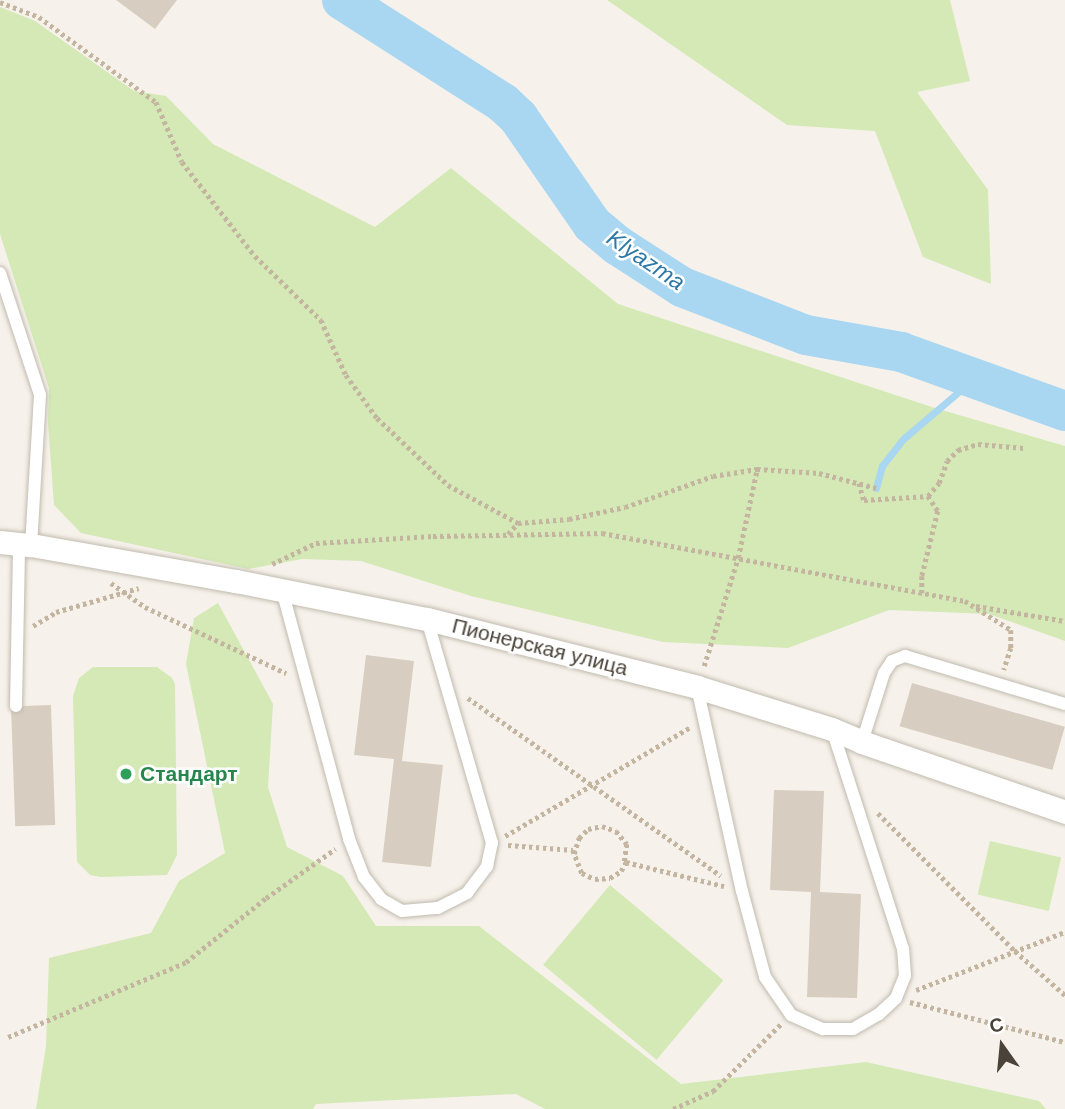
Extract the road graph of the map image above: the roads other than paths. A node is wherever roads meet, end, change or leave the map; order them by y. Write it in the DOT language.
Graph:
graph roads {
  1 [pos="0,273"];
  2 [pos="17,543"];
  3 [pos="282,590"];
  4 [pos="427,619"];
  5 [pos="697,687"];
  6 [pos="1065,704"];
  7 [pos="16,706"];
  8 [pos="832,729"];
  9 [pos="862,742"];
  10 [pos="1065,812"];
  1 -- 2 [label="lane"];
  2 -- 3 [label="street, Пионерская улица"];
  2 -- 7 [label="lane"];
  3 -- 4 [label="street, Пионерская улица"];
  3 -- 4 [label="lane"];
  4 -- 5 [label="street, Пионерская улица"];
  5 -- 8 [label="street, Пионерская улица"];
  5 -- 8 [label="lane"];
  6 -- 9 [label="lane"];
  8 -- 9 [label="street, Пионерская улица"];
  9 -- 10 [label="street, Пионерская улица"];
}
